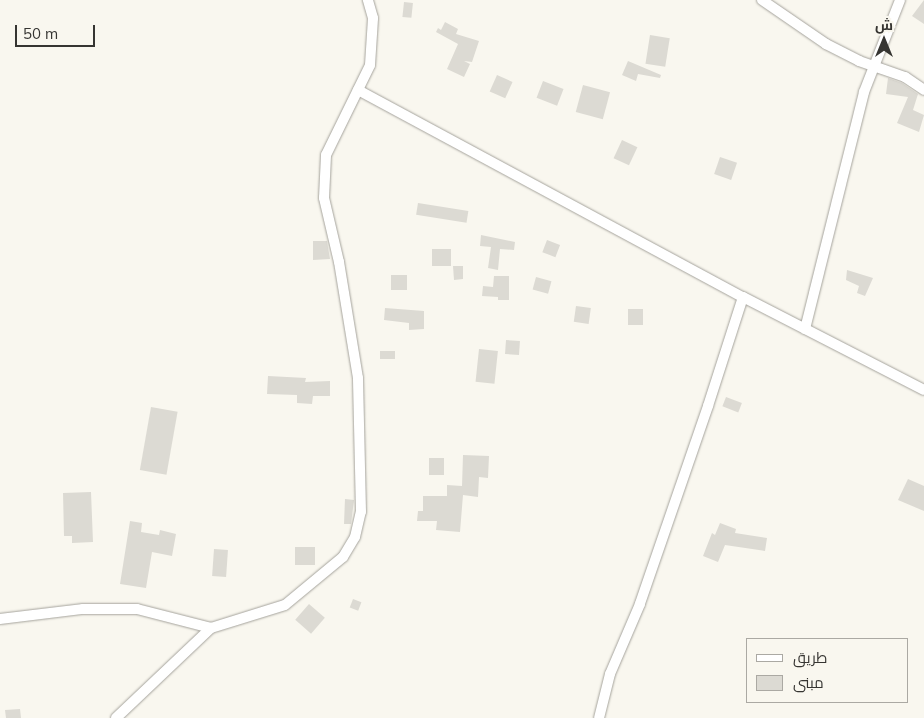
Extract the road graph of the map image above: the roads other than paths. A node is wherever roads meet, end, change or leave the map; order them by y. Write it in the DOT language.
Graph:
graph roads {
  1 [pos="368,0"];
  2 [pos="762,0"];
  3 [pos="900,0"];
  4 [pos="875,67"];
  5 [pos="358,90"];
  6 [pos="924,90"];
  7 [pos="743,297"];
  8 [pos="805,329"];
  9 [pos="924,390"];
  10 [pos="0,618"];
  11 [pos="211,628"];
  12 [pos="116,718"];
  13 [pos="599,718"];
  1 -- 5 [label="street"];
  2 -- 4 [label="street"];
  3 -- 4 [label="street"];
  4 -- 6 [label="street"];
  4 -- 8 [label="street"];
  5 -- 7 [label="street"];
  5 -- 11 [label="street"];
  7 -- 8 [label="street"];
  7 -- 13 [label="street"];
  8 -- 9 [label="street"];
  10 -- 11 [label="street"];
  11 -- 12 [label="street"];
}
